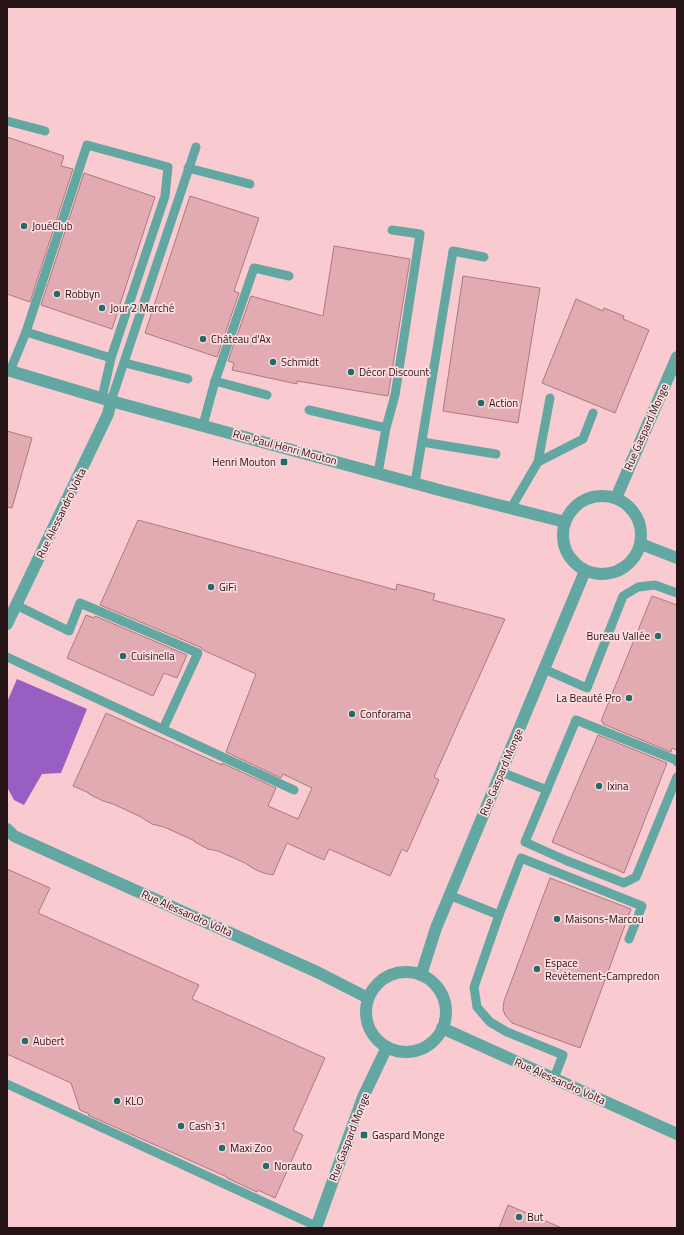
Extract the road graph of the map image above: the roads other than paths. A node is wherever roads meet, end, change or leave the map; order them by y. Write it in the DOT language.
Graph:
graph roads {
  1 [pos="7,121"];
  2 [pos="44,131"];
  3 [pos="196,147"];
  4 [pos="188,168"];
  5 [pos="250,184"];
  6 [pos="392,230"];
  7 [pos="484,257"];
  8 [pos="289,276"];
  9 [pos="26,332"];
  10 [pos="677,357"];
  11 [pos="111,358"];
  12 [pos="125,363"];
  13 [pos="9,371"];
  14 [pos="188,378"];
  15 [pos="215,381"];
  16 [pos="267,395"];
  17 [pos="550,398"];
  18 [pos="106,399"];
  19 [pos="309,410"];
  20 [pos="593,412"];
  21 [pos="203,425"];
  22 [pos="386,428"];
  23 [pos="422,442"];
  24 [pos="496,454"];
  25 [pos="538,462"];
  26 [pos="378,473"];
  27 [pos="415,483"];
  28 [pos="616,498"];
  29 [pos="511,508"];
  30 [pos="564,522"];
  31 [pos="641,544"];
  32 [pos="677,558"];
  33 [pos="584,571"];
  34 [pos="677,593"];
  35 [pos="16,605"];
  36 [pos="7,624"];
  37 [pos="7,657"];
  38 [pos="544,669"];
  39 [pos="163,729"];
  40 [pos="677,762"];
  41 [pos="501,772"];
  42 [pos="677,777"];
  43 [pos="294,790"];
  44 [pos="547,790"];
  45 [pos="7,829"];
  46 [pos="449,895"];
  47 [pos="500,915"];
  48 [pos="629,939"];
  49 [pos="421,975"];
  50 [pos="368,998"];
  51 [pos="442,1028"];
  52 [pos="387,1047"];
  53 [pos="554,1078"];
  54 [pos="7,1084"];
  55 [pos="677,1134"];
  56 [pos="316,1227"];
  1 -- 2 [label="lane"];
  3 -- 4 [label="lane"];
  4 -- 5 [label="lane"];
  4 -- 12 [label="lane"];
  6 -- 22 [label="lane"];
  7 -- 23 [label="lane"];
  8 -- 15 [label="lane"];
  9 -- 11 [label="lane"];
  9 -- 11 [label="lane"];
  9 -- 13 [label="lane"];
  10 -- 28 [label="street, Rue Gaspard Monge"];
  11 -- 18 [label="lane"];
  12 -- 14 [label="lane"];
  12 -- 18 [label="lane"];
  13 -- 18 [label="street, Rue Paul Henri Mouton"];
  15 -- 16 [label="lane"];
  15 -- 21 [label="lane"];
  17 -- 25 [label="lane"];
  18 -- 21 [label="street, Rue Paul Henri Mouton"];
  18 -- 35 [label="street, Rue Alessandro Volta"];
  19 -- 22 [label="lane"];
  20 -- 25 [label="lane"];
  21 -- 26 [label="street, Rue Paul Henri Mouton"];
  22 -- 26 [label="lane"];
  23 -- 24 [label="lane"];
  23 -- 27 [label="lane"];
  25 -- 29 [label="lane"];
  26 -- 27 [label="street, Rue Paul Henri Mouton"];
  27 -- 29 [label="street, Rue Paul Henri Mouton"];
  28 -- 30 [label="street"];
  28 -- 31 [label="street"];
  29 -- 30 [label="street, Rue Paul Henri Mouton"];
  30 -- 33 [label="street"];
  31 -- 32 [label="street"];
  31 -- 33 [label="street"];
  33 -- 38 [label="street, Rue Gaspard Monge"];
  34 -- 38 [label="lane"];
  35 -- 36 [label="street, Rue Alessandro Volta"];
  35 -- 39 [label="lane"];
  37 -- 39 [label="lane"];
  38 -- 41 [label="street, Rue Gaspard Monge"];
  39 -- 43 [label="lane"];
  40 -- 44 [label="lane"];
  41 -- 44 [label="lane"];
  41 -- 46 [label="street, Rue Gaspard Monge"];
  42 -- 44 [label="lane"];
  45 -- 50 [label="street, Rue Alessandro Volta"];
  46 -- 47 [label="lane"];
  46 -- 49 [label="street, Rue Gaspard Monge"];
  47 -- 48 [label="lane"];
  47 -- 53 [label="lane"];
  49 -- 50 [label="street"];
  49 -- 51 [label="street"];
  50 -- 52 [label="street"];
  51 -- 52 [label="street"];
  51 -- 53 [label="street, Rue Alessandro Volta"];
  52 -- 56 [label="street, Rue Gaspard Monge"];
  53 -- 55 [label="street, Rue Alessandro Volta"];
  54 -- 56 [label="lane"];
}
